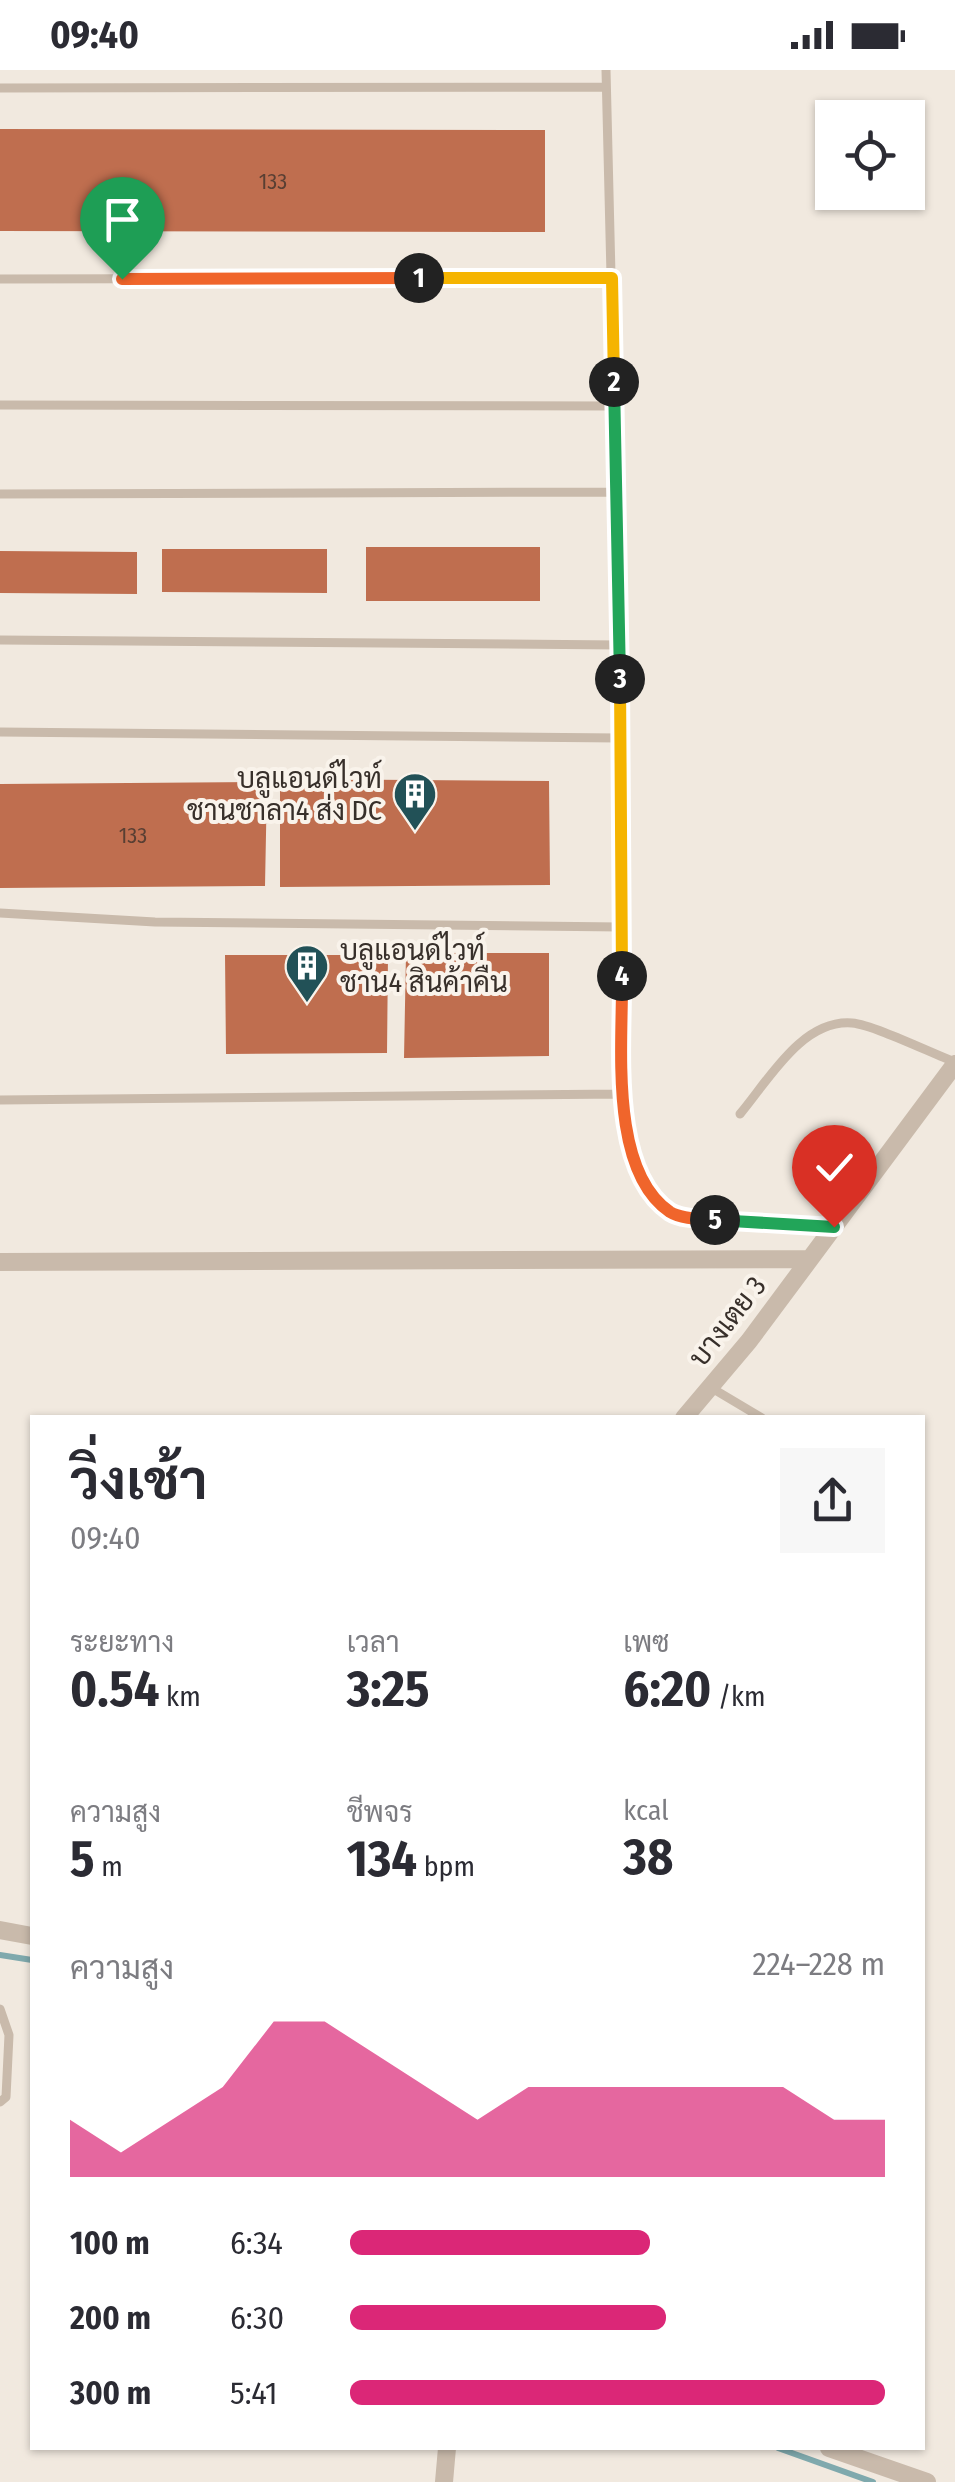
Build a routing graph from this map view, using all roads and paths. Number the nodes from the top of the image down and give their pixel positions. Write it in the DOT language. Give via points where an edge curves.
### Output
graph roads {
  1 [pos="606,70"];
  2 [pos="606,87"];
  3 [pos="0,88"];
  4 [pos="612,278"];
  5 [pos="0,279"];
  6 [pos="0,405"];
  7 [pos="614,406"];
  8 [pos="616,492"];
  9 [pos="0,494"];
  10 [pos="0,640"];
  11 [pos="620,646"];
  12 [pos="0,732"];
  13 [pos="619,738"];
  14 [pos="0,913"];
  15 [pos="621,928"];
  16 [pos="955,1063"];
  17 [pos="623,1094"];
  18 [pos="0,1100"];
  19 [pos="740,1114"];
  20 [pos="834,1227"];
  21 [pos="810,1258"];
  22 [pos="0,1262"];
  23 [pos="710,1387"];
  24 [pos="687,1415"];
  25 [pos="757,1415"];
  26 [pos="0,1930"];
  27 [pos="30,1936"];
  28 [pos="0,2009"];
  29 [pos="0,2102"];
  30 [pos="446,2450"];
  31 [pos="834,2450"];
  32 [pos="444,2482"];
  33 [pos="927,2482"];
  1 -- 2 [label="lane"];
  2 -- 3 [label="lane"];
  2 -- 4 [label="lane"];
  4 -- 5 [label="lane"];
  4 -- 7 [label="lane"];
  6 -- 7 [label="lane"];
  7 -- 8 [label="lane"];
  8 -- 9 [label="lane"];
  8 -- 11 [label="lane"];
  10 -- 11 [label="lane"];
  11 -- 13 [label="lane"];
  12 -- 13 [label="lane"];
  13 -- 15 [label="lane"];
  14 -- 15 [label="lane" via="155,922"];
  15 -- 17 [label="lane"];
  16 -- 19 [label="lane" via="854,1023 824,1025 800,1042"];
  16 -- 20 [label="street, บางเตย 3"];
  17 -- 18 [label="lane"];
  17 -- 20 [label="lane" via="638,1171 649,1194 673,1214"];
  20 -- 21 [label="street, บางเตย 3"];
  21 -- 22 [label="street"];
  21 -- 23 [label="street, บางเตย 3"];
  23 -- 24 [label="street, บางเตย 3"];
  23 -- 25 [label="lane"];
  26 -- 27 [label="street"];
  28 -- 29 [label="lane" via="10,2035 6,2097"];
  30 -- 32 [label="street"];
  31 -- 33 [label="street"];
}
